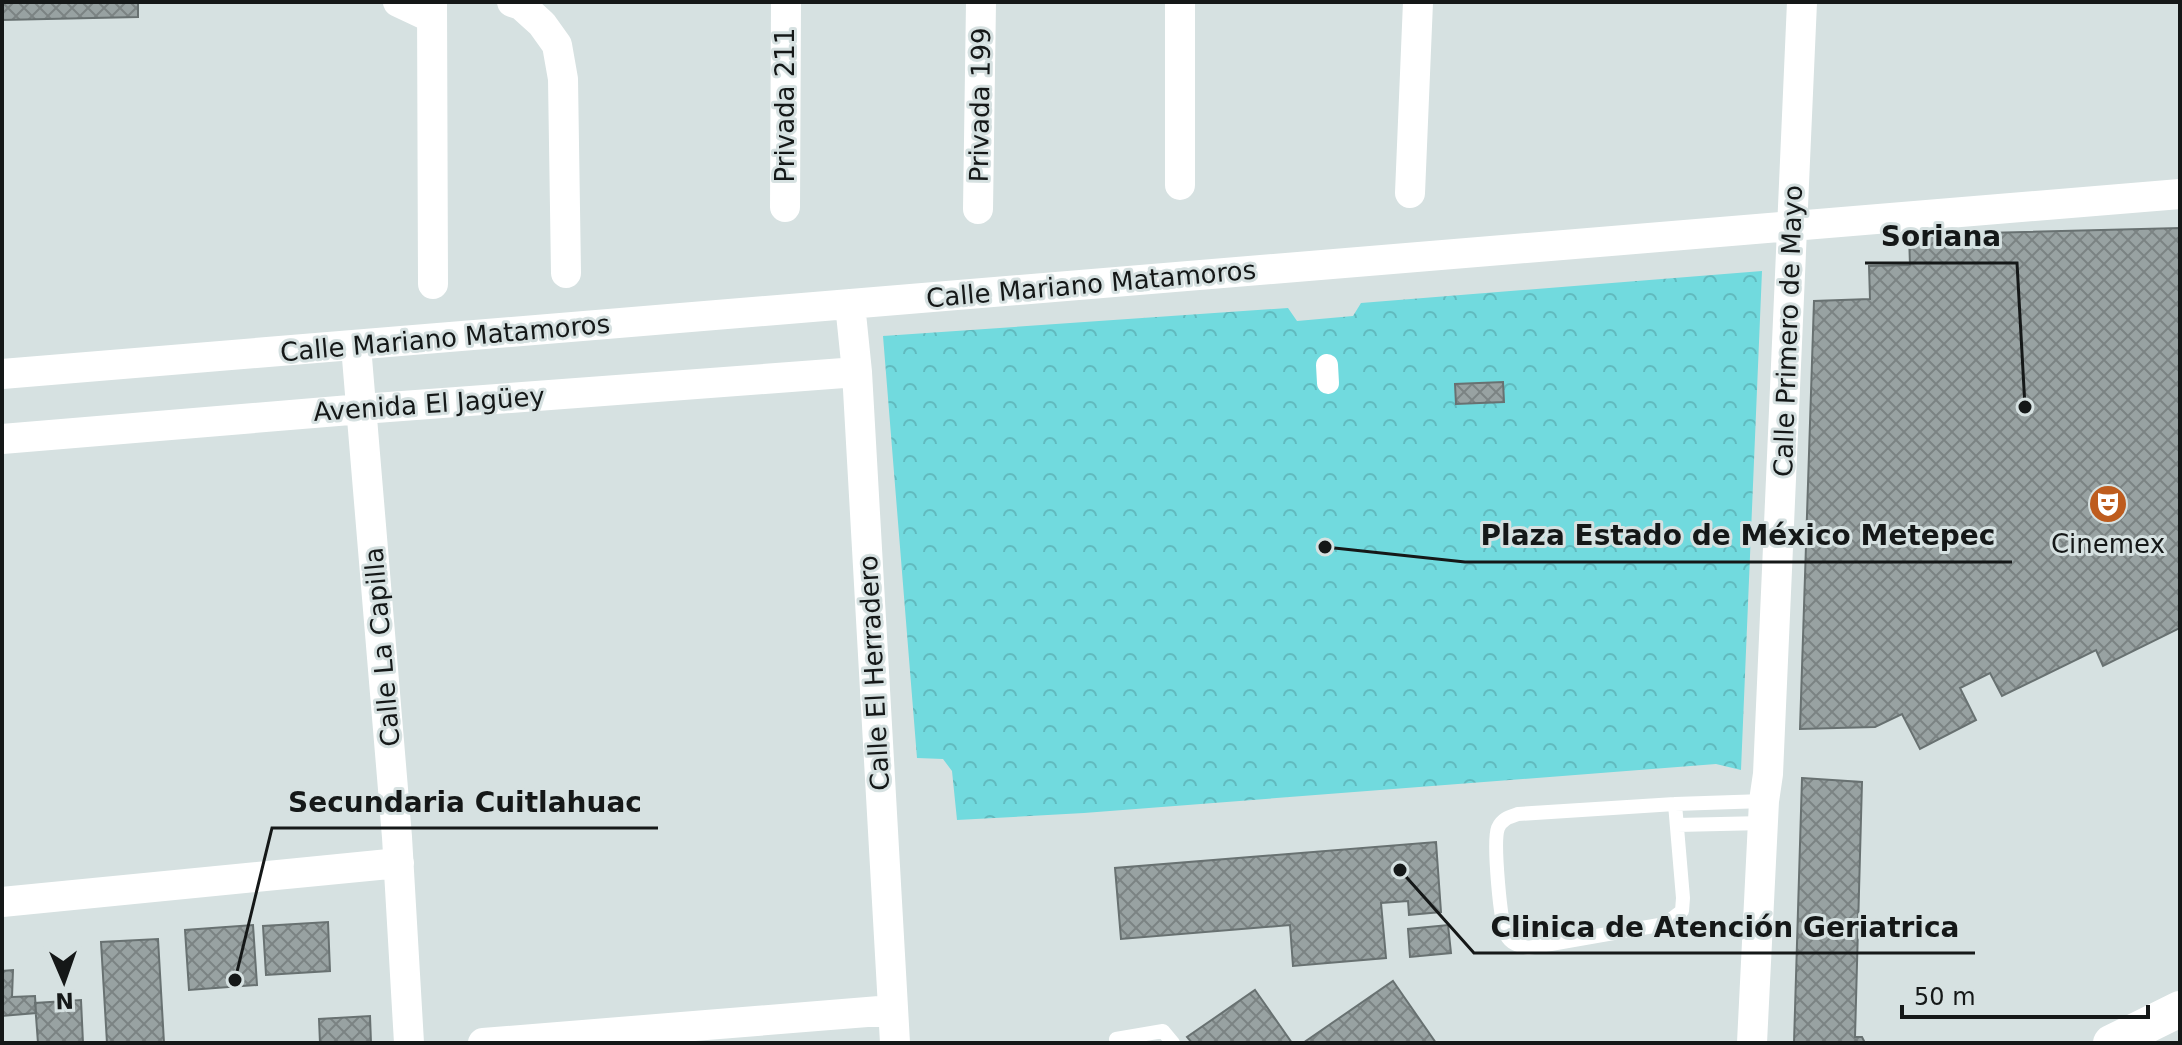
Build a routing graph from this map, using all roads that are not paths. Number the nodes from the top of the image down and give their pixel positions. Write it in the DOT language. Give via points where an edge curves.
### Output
graph roads {
  1 [pos="398,2"];
  2 [pos="512,2"];
  3 [pos="786,2"];
  4 [pos="981,2"];
  5 [pos="1180,2"];
  6 [pos="1418,2"];
  7 [pos="1802,2"];
  8 [pos="432,10"];
  9 [pos="1180,185"];
  10 [pos="1410,193"];
  11 [pos="2180,194"];
  12 [pos="785,207"];
  13 [pos="978,209"];
  14 [pos="1792,227"];
  15 [pos="566,273"];
  16 [pos="433,284"];
  17 [pos="850,304"];
  18 [pos="356,346"];
  19 [pos="857,372"];
  20 [pos="2,374"];
  21 [pos="362,409"];
  22 [pos="2,439"];
  23 [pos="1675,804"];
  24 [pos="1764,812"];
  25 [pos="1677,825"];
  26 [pos="399,863"];
  27 [pos="2,902"];
  28 [pos="2180,1009"];
  29 [pos="892,1010"];
  30 [pos="1116,1039"];
  31 [pos="409,1043"];
  32 [pos="483,1043"];
  33 [pos="895,1043"];
  34 [pos="1173,1043"];
  35 [pos="1752,1043"];
  36 [pos="2111,1043"];
  1 -- 8 [label="street"];
  2 -- 15 [label="street" via="542,24 557,45 563,79"];
  3 -- 12 [label="street, Privada 211"];
  4 -- 13 [label="street, Privada 199"];
  5 -- 9 [label="street"];
  6 -- 10 [label="street"];
  7 -- 14 [label="street, Calle Primero de Mayo"];
  8 -- 16 [label="street"];
  11 -- 14 [label="street, Calle Mariano Matamoros"];
  14 -- 17 [label="street, Calle Mariano Matamoros"];
  14 -- 24 [label="street, Calle Primero de Mayo"];
  17 -- 18 [label="street, Calle Mariano Matamoros"];
  17 -- 19 [label="street, Calle El Herradero"];
  18 -- 20 [label="street, Calle Mariano Matamoros"];
  18 -- 21 [label="street, Calle La Capilla"];
  19 -- 21 [label="street, Avenida El Jagüey"];
  19 -- 29 [label="street, Calle El Herradero"];
  21 -- 22 [label="street, Avenida El Jagüey"];
  21 -- 26 [label="street, Calle La Capilla"];
  23 -- 24 [label="lane"];
  23 -- 25 [label="lane"];
  23 -- 25 [label="lane" via="1506,818 1495,844 1507,936 1528,948 1675,918 1683,898"];
  24 -- 25 [label="lane"];
  24 -- 35 [label="street, Calle Primero de Mayo"];
  26 -- 27 [label="street"];
  26 -- 31 [label="street, Calle La Capilla"];
  28 -- 36 [label="street"];
  29 -- 32 [label="street"];
  29 -- 33 [label="street, Calle El Herradero"];
  30 -- 34 [label="lane" via="1163,1031"];
}
